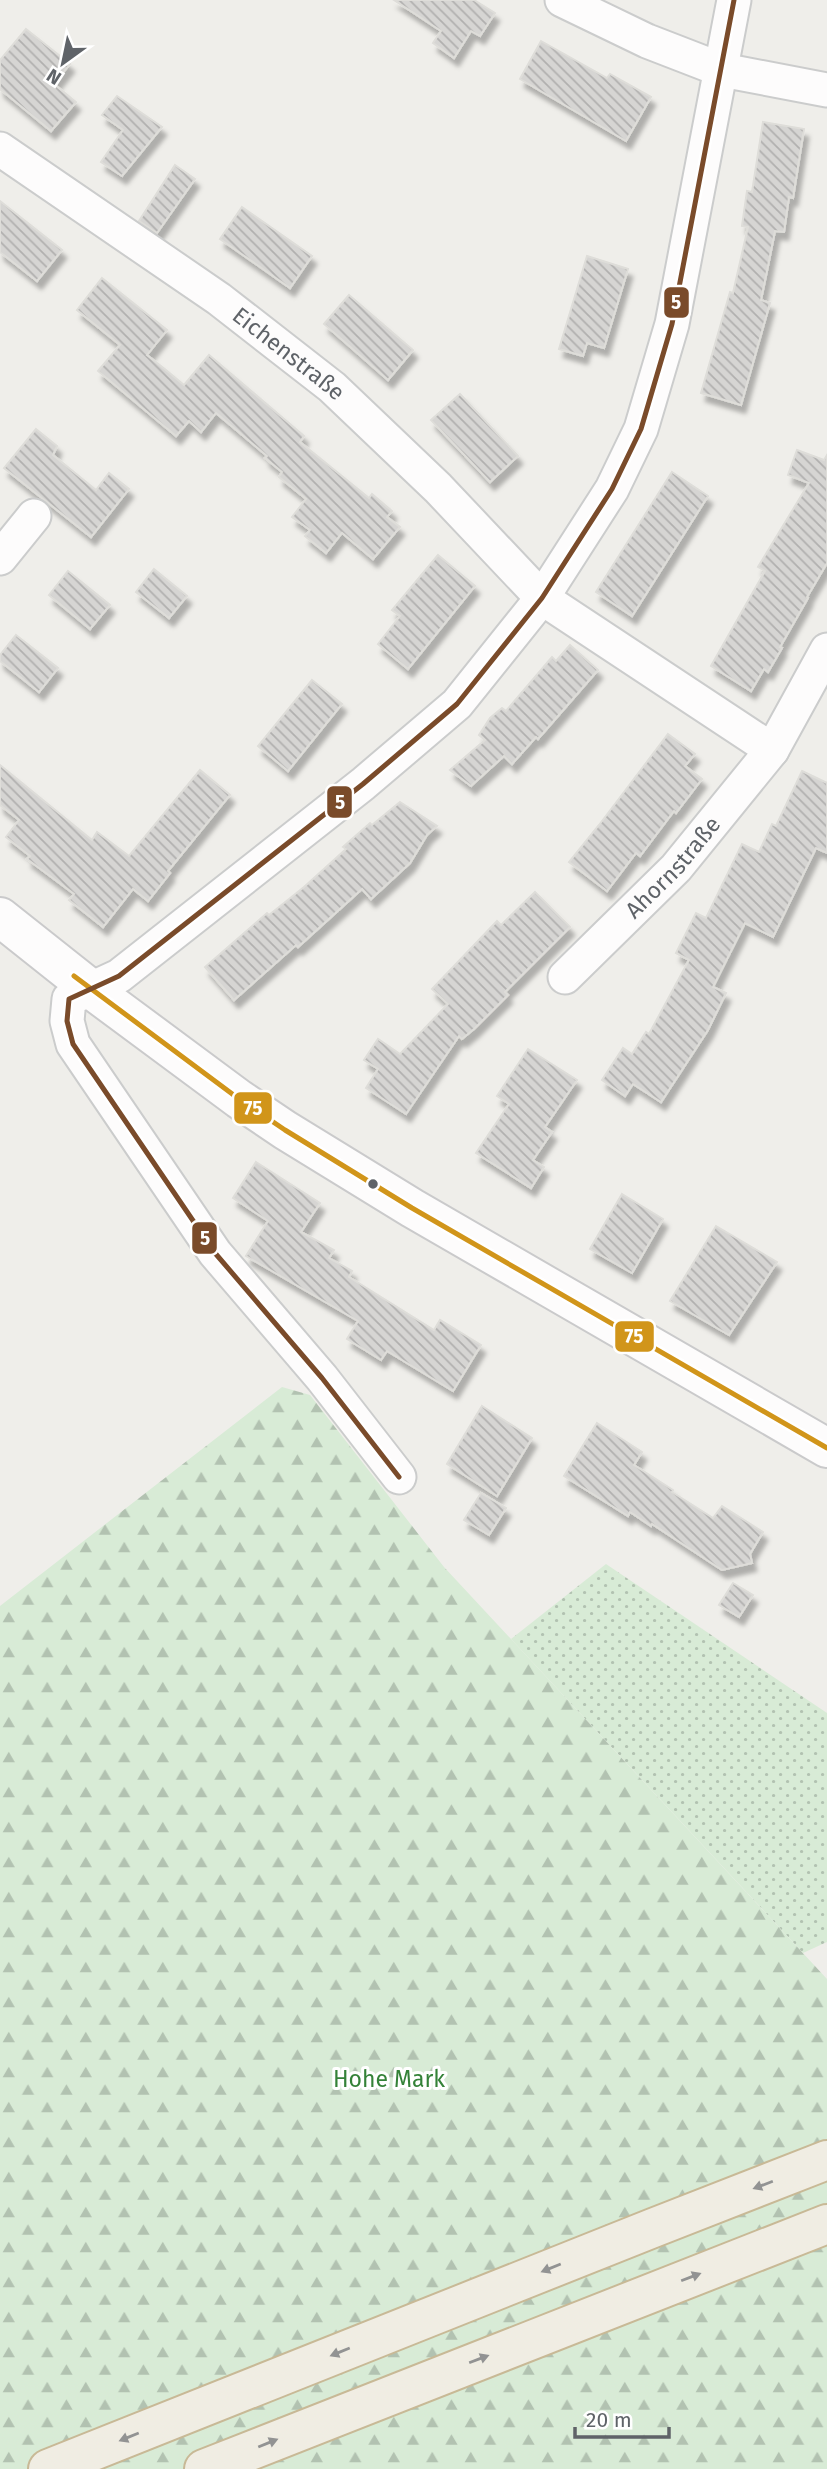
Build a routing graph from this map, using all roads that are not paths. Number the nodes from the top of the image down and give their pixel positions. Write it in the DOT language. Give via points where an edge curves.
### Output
graph roads {
  1 [pos="562,0"];
  2 [pos="734,0"];
  3 [pos="722,70"];
  4 [pos="827,90"];
  5 [pos="0,149"];
  6 [pos="34,516"];
  7 [pos="0,558"];
  8 [pos="542,598"];
  9 [pos="827,650"];
  10 [pos="772,750"];
  11 [pos="0,916"];
  12 [pos="565,976"];
  13 [pos="92,990"];
  14 [pos="827,1448"];
  15 [pos="400,1477"];
  16 [pos="827,2161"];
  17 [pos="827,2224"];
  18 [pos="48,2469"];
  19 [pos="204,2469"];
  1 -- 3 [label="street" via="646,41"];
  2 -- 3 [label="street"];
  3 -- 4 [label="street"];
  3 -- 8 [label="street" via="673,324 641,429 612,489"];
  5 -- 8 [label="street, Eichenstraße" via="219,299 332,387 438,488"];
  6 -- 7 [label="street"];
  8 -- 10 [label="street"];
  8 -- 13 [label="street" via="457,704 119,976"];
  9 -- 10 [label="street, Ahornstraße"];
  10 -- 12 [label="street, Ahornstraße" via="676,868"];
  11 -- 13 [label="street"];
  13 -- 14 [label="street" via="285,1130"];
  13 -- 15 [label="street" via="69,999 67,1021 73,1044 215,1253"];
  16 -- 18 [label="highway, one-way"];
  19 -- 17 [label="highway, one-way"];
}
